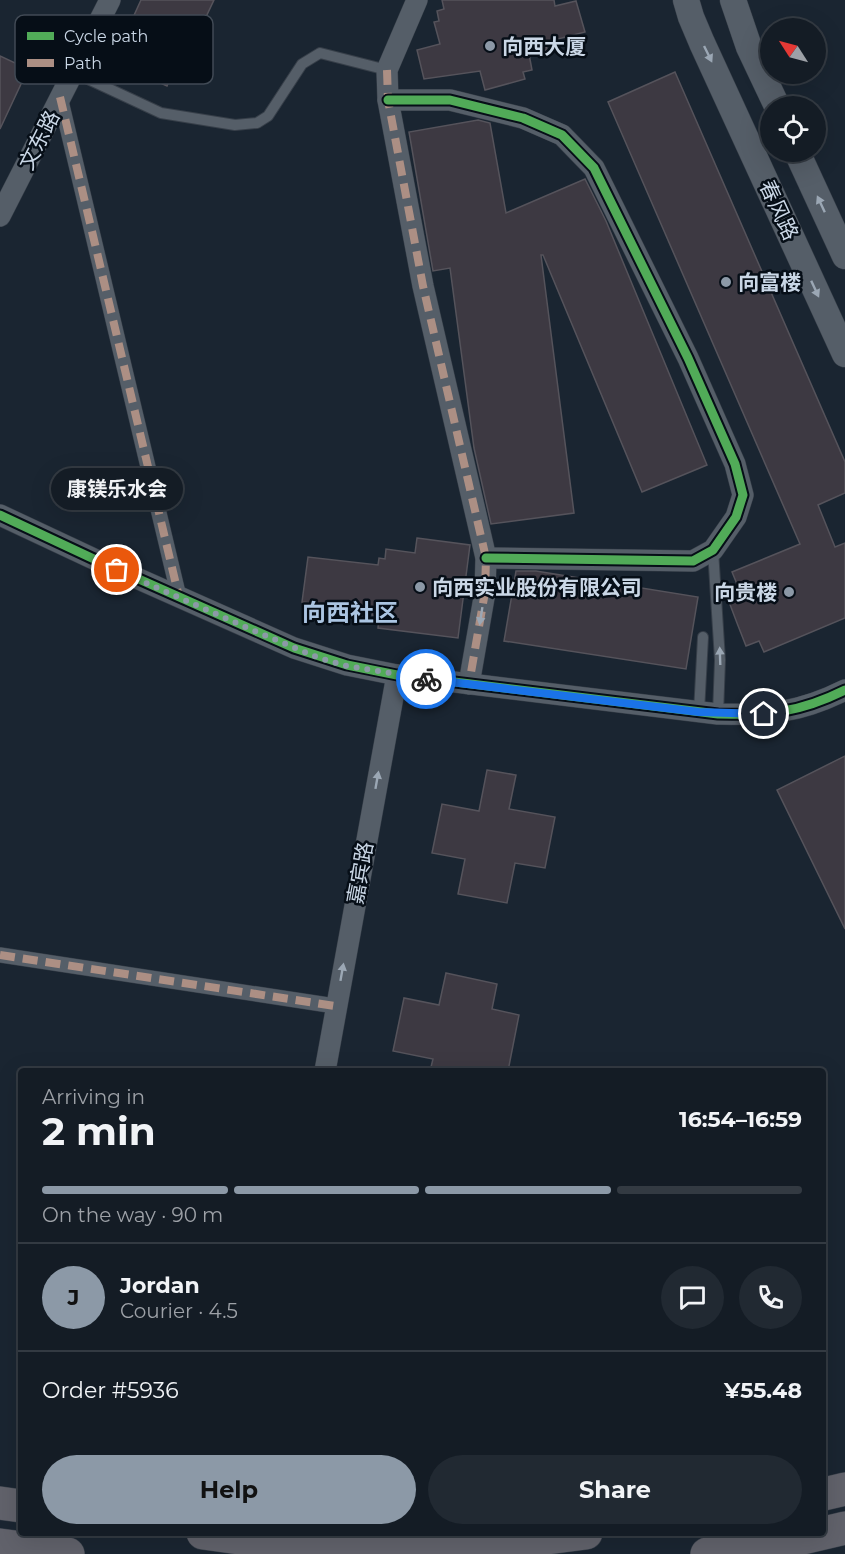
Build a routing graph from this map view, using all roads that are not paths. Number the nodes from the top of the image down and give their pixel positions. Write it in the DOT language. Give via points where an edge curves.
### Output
graph roads {
  1 [pos="110,0"];
  2 [pos="417,0"];
  3 [pos="686,0"];
  4 [pos="734,0"];
  5 [pos="102,15"];
  6 [pos="387,70"];
  7 [pos="67,84"];
  8 [pos="99,84"];
  9 [pos="772,96"];
  10 [pos="60,97"];
  11 [pos="388,100"];
  12 [pos="802,162"];
  13 [pos="0,216"];
  14 [pos="845,256"];
  15 [pos="845,354"];
  16 [pos="0,515"];
  17 [pos="713,550"];
  18 [pos="486,558"];
  19 [pos="179,597"];
  20 [pos="703,637"];
  21 [pos="397,675"];
  22 [pos="470,684"];
  23 [pos="845,690"];
  24 [pos="709,713"];
  25 [pos="0,955"];
  26 [pos="335,1006"];
  27 [pos="325,1068"];
  28 [pos="845,1489"];
  29 [pos="826,1494"];
  30 [pos="0,1503"];
  31 [pos="18,1506"];
  32 [pos="845,1528"];
  33 [pos="826,1535"];
  34 [pos="247,1536"];
  35 [pos="562,1536"];
  36 [pos="822,1536"];
  37 [pos="0,1545"];
  38 [pos="791,1547"];
  39 [pos="68,1554"];
  40 [pos="707,1554"];
  1 -- 5 [label="street, 文东路"];
  2 -- 6 [label="street"];
  3 -- 15 [label="street, 春风路, one-way" via="702,43"];
  4 -- 9 [label="street" via="746,39"];
  6 -- 8 [label="lane" via="320,53 302,64 268,116 257,123 235,125 161,113"];
  6 -- 11 [label="street"];
  7 -- 10 [label="street, 文东路"];
  10 -- 13 [label="street, 文东路"];
  10 -- 19 [label="street"];
  11 -- 17 [label="street" via="450,100 523,118 562,135 594,168 688,358 735,464 743,495 736,517"];
  11 -- 18 [label="street" via="423,286"];
  14 -- 12 [label="street, 春风路, one-way"];
  16 -- 19 [label="street"];
  17 -- 18 [label="street" via="693,561"];
  24 -- 17 [label="lane, one-way" via="720,660"];
  18 -- 22 [label="street, one-way" via="485,592"];
  19 -- 21 [label="street" via="319,658"];
  20 -- 24 [label="lane"];
  21 -- 22 [label="street"];
  26 -- 21 [label="street, 嘉宾路, one-way"];
  22 -- 24 [label="street"];
  23 -- 24 [label="street" via="821,702 778,713"];
  25 -- 26 [label="street"];
  26 -- 27 [label="street, 嘉宾路"];
  28 -- 29 [label="main road"];
  30 -- 31 [label="main road"];
  32 -- 33 [label="main road"];
  34 -- 35 [label="main road" via="385,1552"];
  36 -- 38 [label="main road"];
  37 -- 39 [label="main road"];
  38 -- 40 [label="main road"];
}
